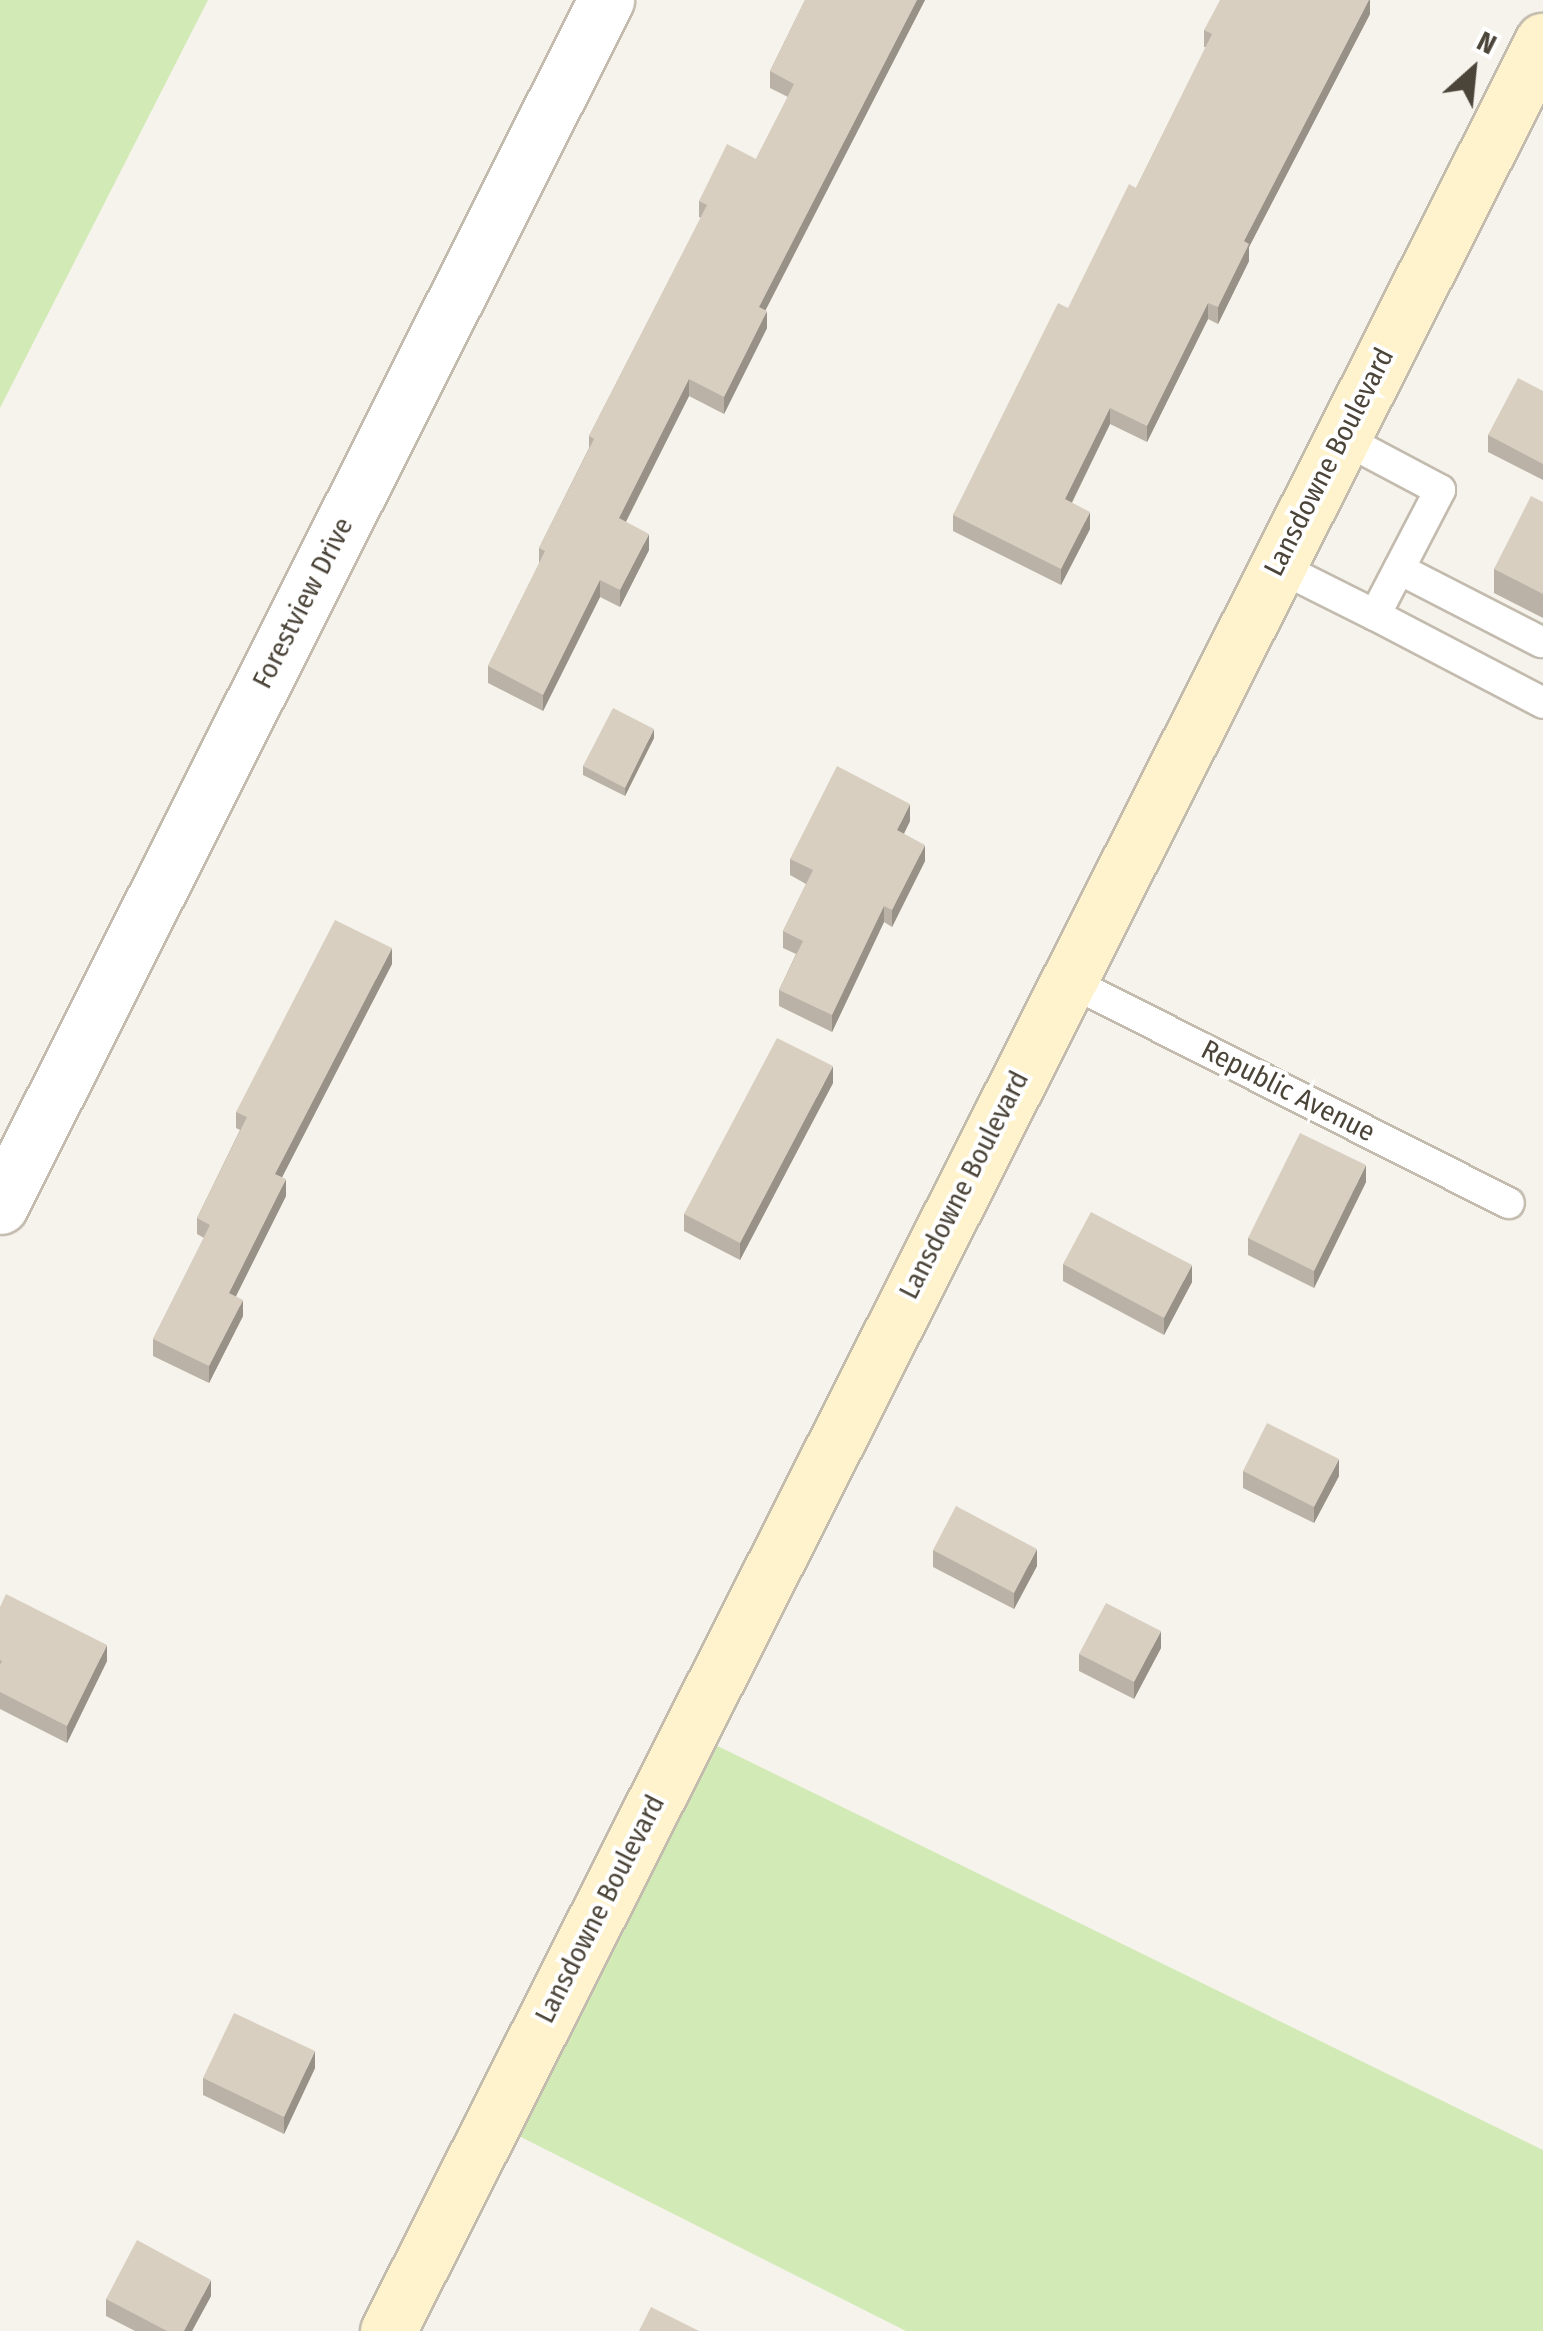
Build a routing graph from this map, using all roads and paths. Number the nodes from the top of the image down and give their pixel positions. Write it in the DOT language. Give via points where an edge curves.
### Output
graph roads {
  1 [pos="606,0"];
  2 [pos="1543,41"];
  3 [pos="1342,438"];
  4 [pos="1277,566"];
  5 [pos="1399,569"];
  6 [pos="1375,615"];
  7 [pos="1540,642"];
  8 [pos="1543,703"];
  9 [pos="1067,980"];
  10 [pos="1509,1202"];
  11 [pos="0,1206"];
  12 [pos="388,2331"];
  1 -- 11 [label="street, Forestview Drive"];
  2 -- 3 [label="street, Lansdowne Boulevard"];
  3 -- 4 [label="street, Lansdowne Boulevard"];
  3 -- 5 [label="lane" via="1440,490"];
  4 -- 6 [label="lane"];
  4 -- 9 [label="street, Lansdowne Boulevard"];
  5 -- 6 [label="lane"];
  5 -- 7 [label="lane"];
  6 -- 8 [label="lane"];
  9 -- 10 [label="lane, Republic Avenue"];
  9 -- 12 [label="street, Lansdowne Boulevard"];
}
